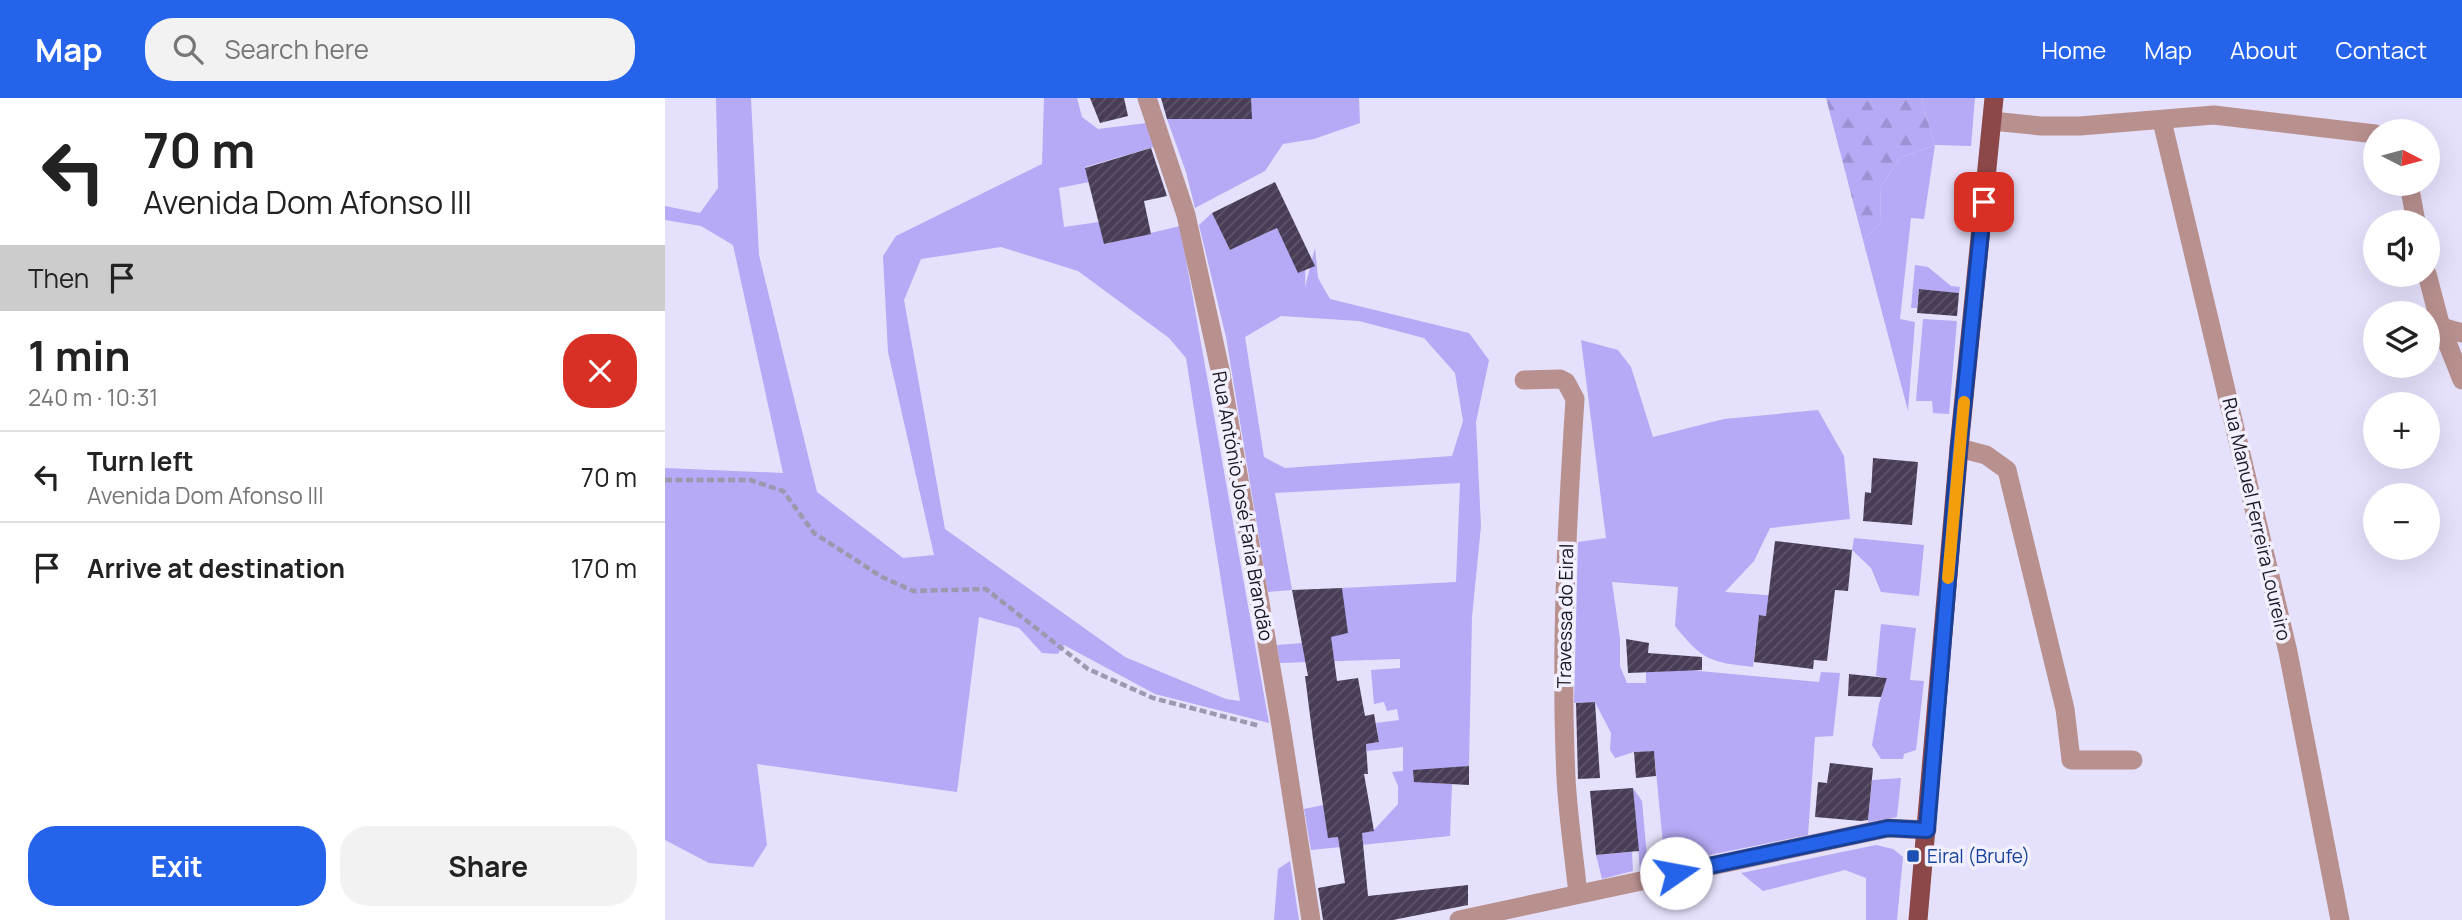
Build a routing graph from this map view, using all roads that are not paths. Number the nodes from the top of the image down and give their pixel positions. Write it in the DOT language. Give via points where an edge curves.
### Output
graph roads {
  1 [pos="1147,98"];
  2 [pos="1994,98"];
  3 [pos="1992,121"];
  4 [pos="2162,121"];
  5 [pos="2363,133"];
  6 [pos="2430,287"];
  7 [pos="2441,327"];
  8 [pos="2462,333"];
  9 [pos="1524,380"];
  10 [pos="2462,380"];
  11 [pos="1959,448"];
  12 [pos="2133,760"];
  13 [pos="1927,830"];
  14 [pos="1578,894"];
  15 [pos="1311,920"];
  16 [pos="1459,920"];
  17 [pos="1918,920"];
  18 [pos="2340,920"];
  1 -- 15 [label="street, Rua António José Faria Brandão" via="1175,177 1221,374"];
  2 -- 3 [label="main road"];
  3 -- 4 [label="street" via="2041,126"];
  3 -- 11 [label="main road"];
  4 -- 5 [label="street" via="2214,116"];
  4 -- 18 [label="street, Rua Manuel Ferreira Loureiro" via="2288,652"];
  6 -- 7 [label="street"];
  7 -- 8 [label="street"];
  7 -- 10 [label="street"];
  9 -- 14 [label="street, Travessa do Eiral" via="1560,379 1574,399 1564,704 1566,779"];
  11 -- 12 [label="street" via="1986,455 2007,470 2065,709 2071,760"];
  11 -- 13 [label="main road"];
  13 -- 14 [label="street" via="1888,828"];
  13 -- 17 [label="main road"];
  14 -- 16 [label="street"];
}
